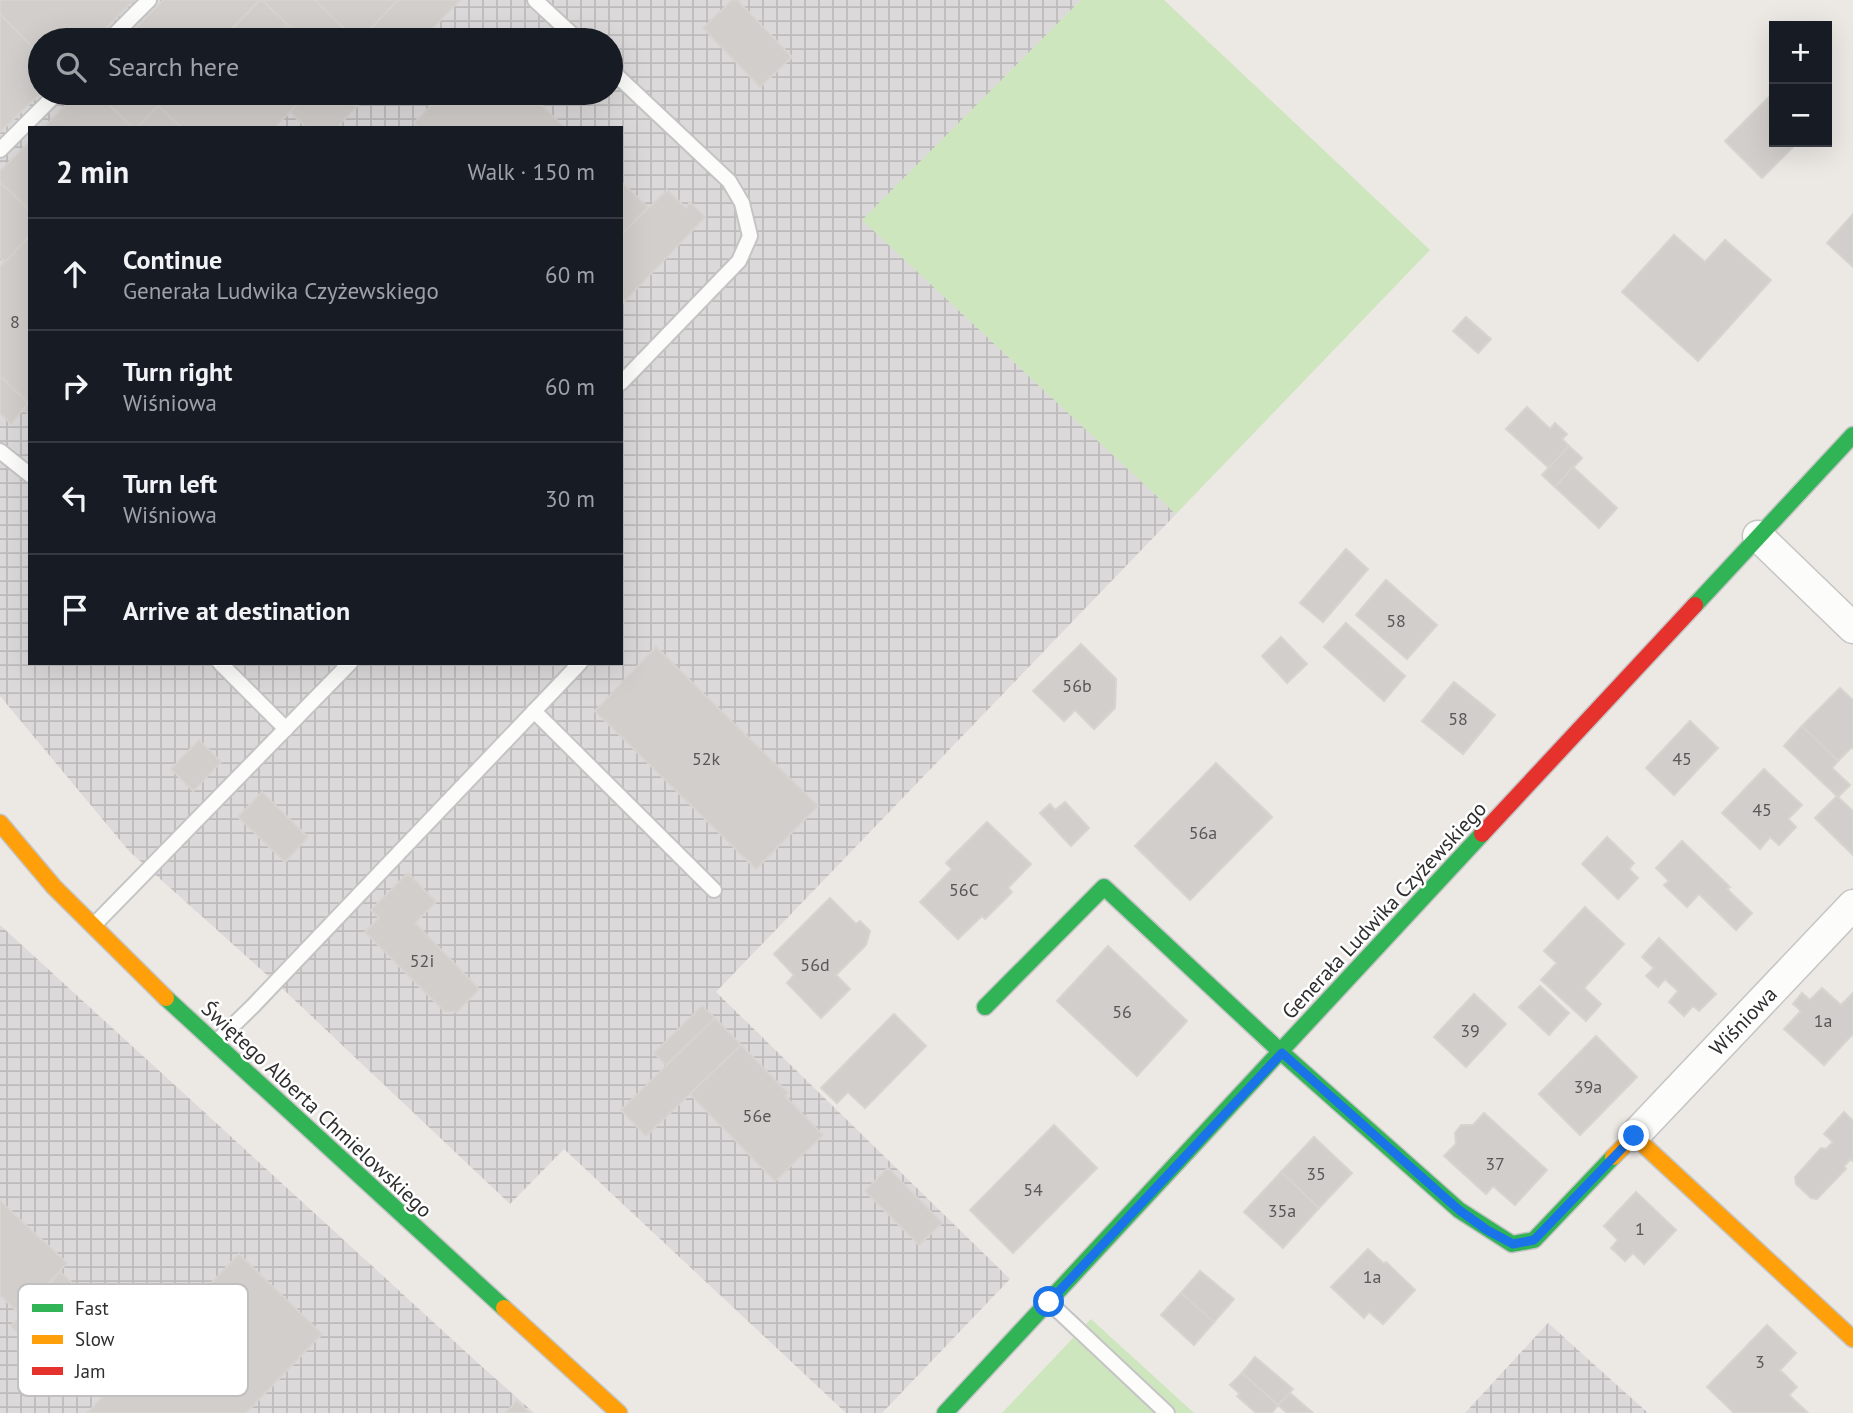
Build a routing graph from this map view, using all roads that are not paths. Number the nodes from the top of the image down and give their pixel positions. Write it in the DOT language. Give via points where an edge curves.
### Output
graph roads {
  1 [pos="149,0"];
  2 [pos="535,0"];
  3 [pos="121,28"];
  4 [pos="566,28"];
  5 [pos="623,81"];
  6 [pos="45,105"];
  7 [pos="0,149"];
  8 [pos="623,381"];
  9 [pos="1853,435"];
  10 [pos="0,451"];
  11 [pos="28,473"];
  12 [pos="1758,536"];
  13 [pos="1853,628"];
  14 [pos="222,665"];
  15 [pos="348,665"];
  16 [pos="578,665"];
  17 [pos="534,711"];
  18 [pos="286,729"];
  19 [pos="0,822"];
  20 [pos="714,890"];
  21 [pos="1853,905"];
  22 [pos="92,927"];
  23 [pos="985,1007"];
  24 [pos="214,1044"];
  25 [pos="1282,1053"];
  26 [pos="1634,1136"];
  27 [pos="1049,1302"];
  28 [pos="1853,1339"];
  29 [pos="619,1413"];
  30 [pos="945,1413"];
  31 [pos="1167,1413"];
  1 -- 3 [label="lane"];
  2 -- 4 [label="lane"];
  5 -- 8 [label="lane" via="729,181 742,203 750,236 740,261"];
  6 -- 7 [label="lane"];
  9 -- 12 [label="street, Generała Ludwika Czyżewskiego"];
  10 -- 11 [label="lane"];
  12 -- 13 [label="street"];
  12 -- 25 [label="street, Generała Ludwika Czyżewskiego"];
  14 -- 18 [label="lane"];
  15 -- 18 [label="lane"];
  16 -- 17 [label="lane"];
  17 -- 20 [label="lane"];
  17 -- 24 [label="lane"];
  18 -- 22 [label="lane"];
  19 -- 22 [label="street, Świętego Alberta Chmielowskiego"];
  21 -- 26 [label="street, Wiśniowa"];
  22 -- 24 [label="street, Świętego Alberta Chmielowskiego"];
  23 -- 25 [label="street, Wiśniowa" via="1104,887"];
  24 -- 29 [label="street, Świętego Alberta Chmielowskiego"];
  25 -- 26 [label="street, Wiśniowa" via="1459,1210 1513,1244 1534,1240"];
  25 -- 27 [label="street, Generała Ludwika Czyżewskiego"];
  26 -- 28 [label="street"];
  27 -- 30 [label="street, Generała Ludwika Czyżewskiego"];
  27 -- 31 [label="lane"];
}
